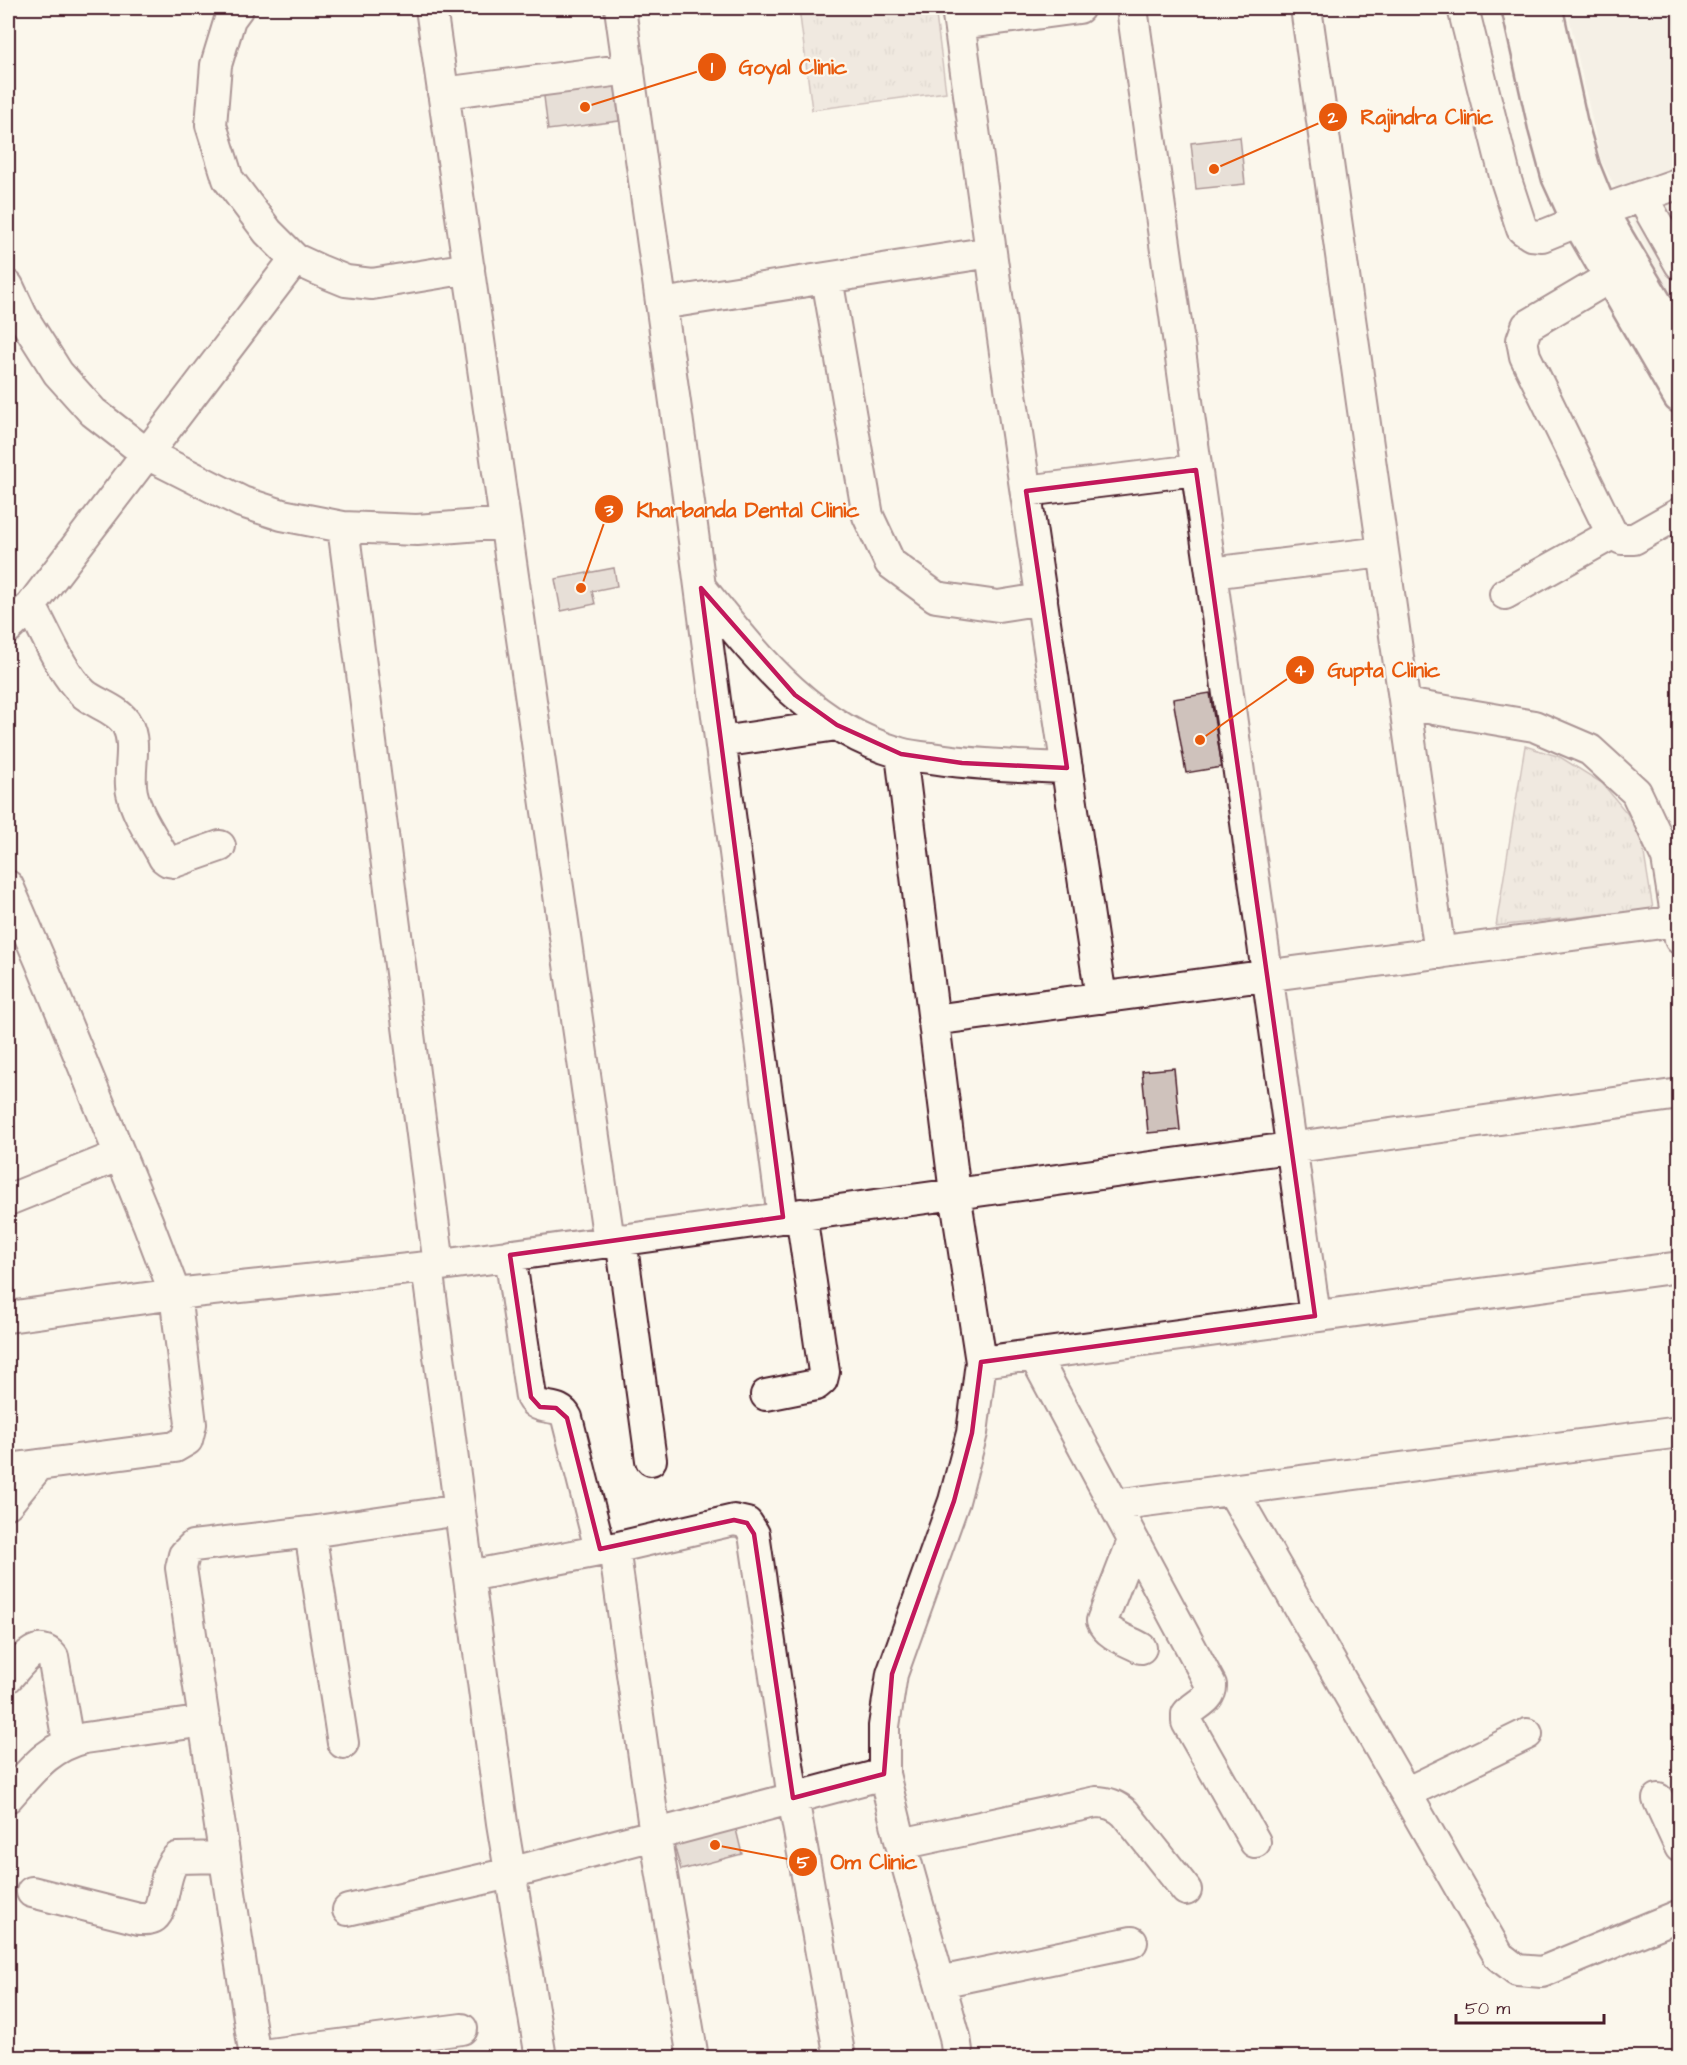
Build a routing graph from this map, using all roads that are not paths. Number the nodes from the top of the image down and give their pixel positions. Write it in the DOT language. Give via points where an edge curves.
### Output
graph roads {
  1 [pos="238,8"];
  2 [pos="431,8"];
  3 [pos="620,8"];
  4 [pos="1079,8"];
  5 [pos="1132,8"];
  6 [pos="1306,8"];
  7 [pos="1463,8"];
  8 [pos="1519,8"];
  9 [pos="1545,8"];
  10 [pos="959,16"];
  11 [pos="629,69"];
  12 [pos="443,93"];
  13 [pos="1680,183"];
  14 [pos="1642,197"];
  15 [pos="1589,216"];
  16 [pos="991,252"];
  17 [pos="295,259"];
  18 [pos="1680,264"];
  19 [pos="469,268"];
  20 [pos="1610,277"];
  21 [pos="827,278"];
  22 [pos="8,286"];
  23 [pos="662,304"];
  24 [pos="1680,346"];
  25 [pos="1680,396"];
  26 [pos="147,454"];
  27 [pos="1197,470"];
  28 [pos="1026,491"];
  29 [pos="1680,513"];
  30 [pos="505,523"];
  31 [pos="343,527"];
  32 [pos="1612,534"];
  33 [pos="1383,552"];
  34 [pos="1211,573"];
  35 [pos="701,588"];
  36 [pos="1505,594"];
  37 [pos="1042,599"];
  38 [pos="14,619"];
  39 [pos="1405,704"];
  40 [pos="837,724"];
  41 [pos="721,742"];
  42 [pos="901,754"];
  43 [pos="1067,768"];
  44 [pos="220,846"];
  45 [pos="8,886"];
  46 [pos="1678,930"];
  47 [pos="1440,953"];
  48 [pos="1267,976"];
  49 [pos="1101,998"];
  50 [pos="933,1020"];
  51 [pos="1680,1094"];
  52 [pos="1291,1146"];
  53 [pos="120,1155"];
  54 [pos="954,1193"];
  55 [pos="8,1200"];
  56 [pos="792,1215"];
  57 [pos="615,1240"];
  58 [pos="510,1255"];
  59 [pos="433,1266"];
  60 [pos="1680,1267"];
  61 [pos="174,1294"];
  62 [pos="1315,1316"];
  63 [pos="8,1317"];
  64 [pos="1034,1355"];
  65 [pos="981,1362"];
  66 [pos="766,1395"];
  67 [pos="1680,1432"];
  68 [pos="651,1460"];
  69 [pos="39,1465"];
  70 [pos="8,1469"];
  71 [pos="1232,1490"];
  72 [pos="8,1503"];
  73 [pos="1114,1505"];
  74 [pos="460,1510"];
  75 [pos="310,1532"];
  76 [pos="1133,1541"];
  77 [pos="607,1548"];
  78 [pos="469,1576"];
  79 [pos="1141,1648"];
  80 [pos="8,1677"];
  81 [pos="205,1721"];
  82 [pos="1527,1734"];
  83 [pos="68,1742"];
  84 [pos="343,1743"];
  85 [pos="884,1774"];
  86 [pos="1406,1793"];
  87 [pos="8,1797"];
  88 [pos="793,1798"];
  89 [pos="1658,1799"];
  90 [pos="656,1834"];
  91 [pos="1255,1842"];
  92 [pos="901,1844"];
  93 [pos="1680,1847"];
  94 [pos="225,1857"];
  95 [pos="510,1873"];
  96 [pos="1186,1890"];
  97 [pos="32,1892"];
  98 [pos="348,1910"];
  99 [pos="1680,1915"];
  100 [pos="1132,1942"];
  101 [pos="940,1982"];
  102 [pos="462,2029"];
  103 [pos="254,2057"];
  104 [pos="541,2058"];
  105 [pos="693,2058"];
  106 [pos="840,2058"];
  107 [pos="958,2058"];
  1 -- 17 [label="street" via="230,19 216,65 211,125 228,180 268,232"];
  2 -- 12 [label="street"];
  3 -- 11 [label="street"];
  4 -- 10 [label="street"];
  5 -- 27 [label="street"];
  6 -- 33 [label="street"];
  7 -- 15 [label="street" via="1522,229 1542,236"];
  8 -- 15 [label="main road" via="1557,168"];
  9 -- 15 [label="main road" via="1583,169"];
  10 -- 16 [label="street"];
  11 -- 12 [label="street"];
  11 -- 23 [label="street"];
  12 -- 19 [label="street"];
  13 -- 14 [label="street"];
  14 -- 15 [label="street"];
  14 -- 18 [label="street"];
  15 -- 20 [label="main road"];
  15 -- 24 [label="main road"];
  16 -- 21 [label="street"];
  16 -- 28 [label="street"];
  17 -- 19 [label="street" via="346,280 372,284"];
  17 -- 26 [label="street"];
  19 -- 30 [label="street"];
  20 -- 25 [label="main road"];
  20 -- 32 [label="street" via="1527,326 1522,340 1525,356"];
  21 -- 23 [label="street"];
  21 -- 37 [label="street" via="868,516 890,563 936,597 998,606"];
  22 -- 26 [label="street" via="21,316 58,374 93,412"];
  23 -- 35 [label="street"];
  26 -- 31 [label="street" via="242,502 282,515"];
  26 -- 38 [label="street"];
  27 -- 28 [label="street"];
  27 -- 34 [label="street"];
  28 -- 37 [label="street"];
  29 -- 32 [label="street" via="1634,539"];
  30 -- 31 [label="street" via="417,530"];
  30 -- 57 [label="street"];
  31 -- 59 [label="street"];
  32 -- 36 [label="street"];
  33 -- 34 [label="street"];
  33 -- 39 [label="street"];
  34 -- 48 [label="street"];
  35 -- 40 [label="street" via="753,653 795,695"];
  35 -- 41 [label="street"];
  37 -- 43 [label="street"];
  38 -- 44 [label="street" via="83,693 127,724 131,740 131,791 138,813 165,858 174,862"];
  39 -- 46 [label="street" via="1534,726 1590,750 1636,792 1667,858"];
  39 -- 47 [label="street"];
  40 -- 41 [label="street"];
  40 -- 42 [label="street" via="858,738"];
  41 -- 56 [label="street"];
  42 -- 43 [label="street" via="962,763"];
  42 -- 50 [label="street"];
  43 -- 49 [label="street"];
  45 -- 53 [label="street"];
  46 -- 47 [label="street"];
  47 -- 48 [label="street"];
  48 -- 49 [label="street"];
  48 -- 52 [label="street"];
  49 -- 50 [label="street"];
  50 -- 54 [label="street"];
  51 -- 52 [label="street"];
  52 -- 54 [label="street"];
  52 -- 62 [label="street"];
  53 -- 55 [label="street"];
  53 -- 61 [label="street"];
  54 -- 56 [label="street"];
  54 -- 65 [label="street"];
  56 -- 57 [label="street"];
  56 -- 66 [label="street" via="824,1372 816,1385"];
  57 -- 58 [label="street"];
  57 -- 68 [label="street"];
  58 -- 59 [label="street"];
  58 -- 77 [label="street" via="531,1396 540,1407 564,1411"];
  59 -- 61 [label="street"];
  59 -- 74 [label="street"];
  60 -- 62 [label="street"];
  61 -- 63 [label="street"];
  61 -- 69 [label="street" via="191,1424 187,1440 175,1447"];
  62 -- 64 [label="street"];
  64 -- 65 [label="street"];
  64 -- 73 [label="street"];
  65 -- 85 [label="street" via="972,1433 954,1501 892,1674 884,1726"];
  67 -- 71 [label="street"];
  69 -- 70 [label="street"];
  69 -- 72 [label="street"];
  71 -- 73 [label="street"];
  71 -- 86 [label="street"];
  73 -- 76 [label="street"];
  74 -- 75 [label="street"];
  74 -- 78 [label="street"];
  75 -- 81 [label="street" via="194,1546 184,1555 182,1568"];
  75 -- 84 [label="street"];
  76 -- 79 [label="street" via="1102,1621 1109,1631"];
  76 -- 91 [label="street" via="1211,1685 1208,1696 1189,1710 1187,1722"];
  77 -- 78 [label="street"];
  77 -- 88 [label="street" via="734,1520 747,1523 754,1534"];
  77 -- 90 [label="street"];
  78 -- 95 [label="street"];
  80 -- 83 [label="street" via="32,1652 48,1650 53,1657"];
  81 -- 83 [label="street"];
  81 -- 94 [label="street"];
  82 -- 86 [label="street"];
  83 -- 87 [label="street" via="37,1764"];
  85 -- 88 [label="street"];
  85 -- 92 [label="street"];
  86 -- 99 [label="street" via="1499,1956 1517,1970 1542,1972"];
  88 -- 90 [label="street"];
  88 -- 106 [label="street"];
  89 -- 93 [label="street"];
  90 -- 95 [label="street"];
  90 -- 105 [label="street"];
  92 -- 96 [label="street" via="1107,1802 1125,1813"];
  92 -- 101 [label="street"];
  94 -- 97 [label="street" via="177,1858 172,1862 159,1910 148,1919"];
  94 -- 103 [label="street"];
  95 -- 98 [label="street"];
  95 -- 104 [label="street"];
  100 -- 101 [label="street"];
  101 -- 107 [label="street"];
  102 -- 103 [label="street"];
}
